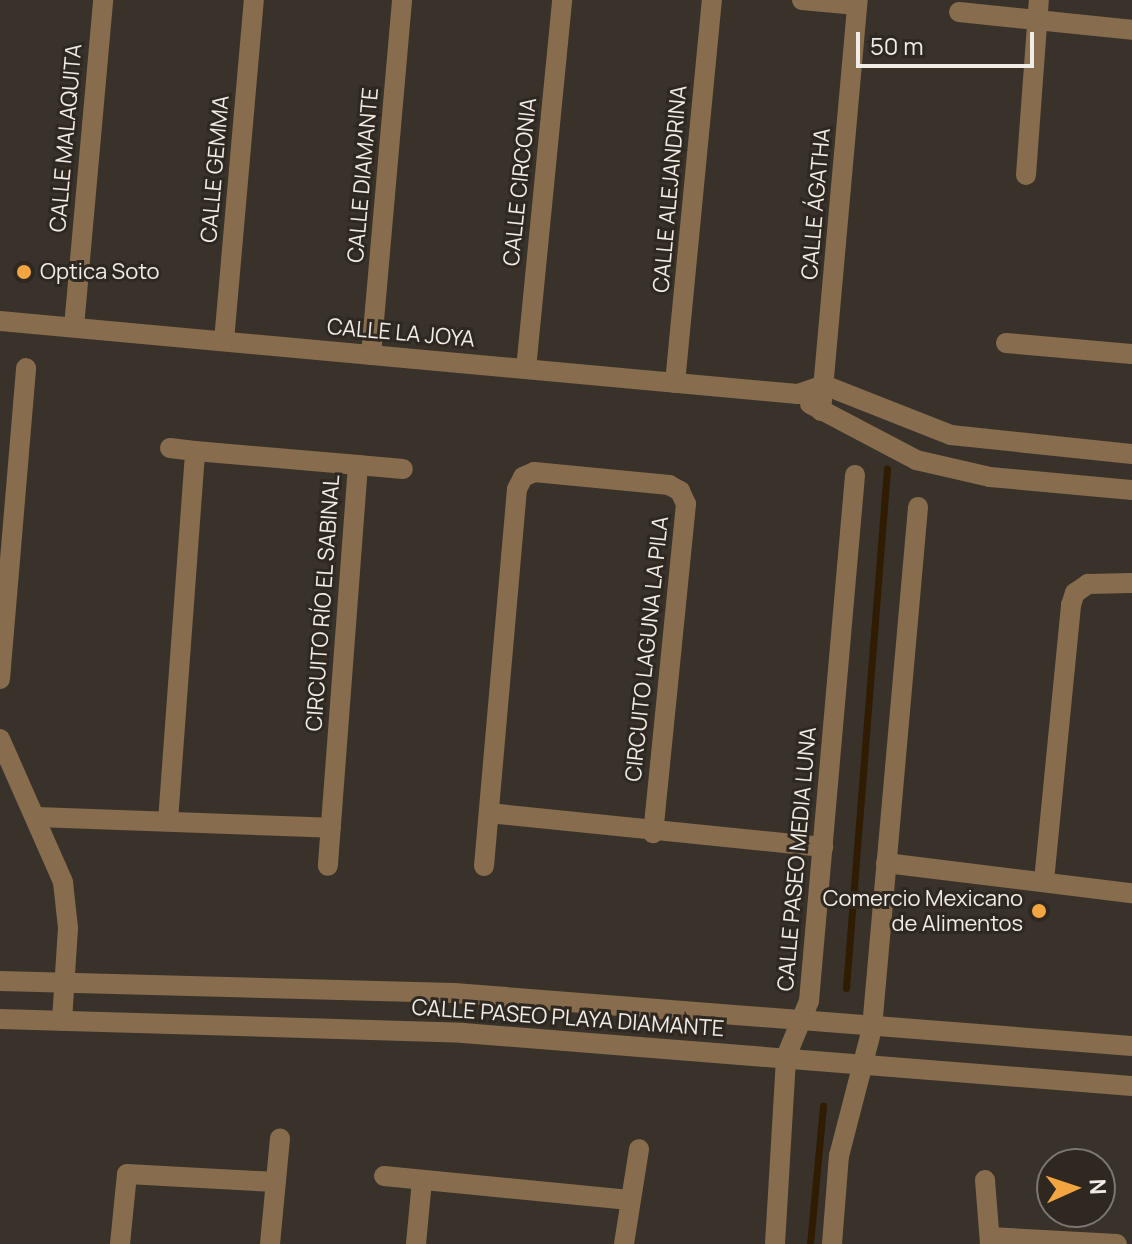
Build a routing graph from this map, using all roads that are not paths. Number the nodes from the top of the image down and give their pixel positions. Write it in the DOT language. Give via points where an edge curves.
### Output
graph roads {
  1 [pos="103,0"];
  2 [pos="254,0"];
  3 [pos="402,0"];
  4 [pos="562,0"];
  5 [pos="712,0"];
  6 [pos="802,0"];
  7 [pos="858,2"];
  8 [pos="1039,10"];
  9 [pos="959,12"];
  10 [pos="1132,30"];
  11 [pos="1026,175"];
  12 [pos="0,321"];
  13 [pos="74,327"];
  14 [pos="224,341"];
  15 [pos="1006,343"];
  16 [pos="1132,354"];
  17 [pos="371,355"];
  18 [pos="26,368"];
  19 [pos="526,369"];
  20 [pos="675,383"];
  21 [pos="824,385"];
  22 [pos="798,394"];
  23 [pos="821,411"];
  24 [pos="170,448"];
  25 [pos="195,451"];
  26 [pos="1132,454"];
  27 [pos="358,465"];
  28 [pos="403,469"];
  29 [pos="855,475"];
  30 [pos="1132,490"];
  31 [pos="918,507"];
  32 [pos="1132,583"];
  33 [pos="0,679"];
  34 [pos="0,739"];
  35 [pos="489,813"];
  36 [pos="37,817"];
  37 [pos="168,821"];
  38 [pos="331,828"];
  39 [pos="653,833"];
  40 [pos="823,847"];
  41 [pos="886,863"];
  42 [pos="328,866"];
  43 [pos="484,866"];
  44 [pos="1044,881"];
  45 [pos="1132,893"];
  46 [pos="0,981"];
  47 [pos="63,982"];
  48 [pos="0,1019"];
  49 [pos="62,1021"];
  50 [pos="803,1022"];
  51 [pos="872,1028"];
  52 [pos="1132,1046"];
  53 [pos="786,1057"];
  54 [pos="865,1062"];
  55 [pos="1132,1086"];
  56 [pos="280,1138"];
  57 [pos="639,1149"];
  58 [pos="384,1176"];
  59 [pos="422,1180"];
  60 [pos="985,1180"];
  61 [pos="276,1182"];
  62 [pos="627,1200"];
  63 [pos="990,1241"];
  64 [pos="120,1244"];
  65 [pos="270,1244"];
  66 [pos="416,1244"];
  67 [pos="624,1244"];
  68 [pos="775,1244"];
  69 [pos="832,1244"];
  70 [pos="1117,1244"];
  1 -- 13 [label="street, CALLE MALAQUITA"];
  2 -- 14 [label="street, CALLE GEMMA"];
  3 -- 17 [label="street, CALLE DIAMANTE"];
  4 -- 19 [label="street, CALLE CIRCONIA"];
  5 -- 20 [label="street, CALLE ALEJANDRINA"];
  6 -- 7 [label="street"];
  7 -- 21 [label="street, CALLE ÁGATHA"];
  8 -- 9 [label="street"];
  8 -- 10 [label="street"];
  8 -- 11 [label="street"];
  12 -- 13 [label="street, CALLE LA JOYA"];
  13 -- 14 [label="street, CALLE LA JOYA"];
  14 -- 17 [label="street, CALLE LA JOYA"];
  15 -- 16 [label="street"];
  17 -- 19 [label="street, CALLE LA JOYA"];
  18 -- 33 [label="street"];
  19 -- 20 [label="street, CALLE LA JOYA"];
  20 -- 22 [label="street, CALLE LA JOYA"];
  21 -- 22 [label="street, CALLE LA JOYA"];
  21 -- 23 [label="street, CALLE ÁGATHA"];
  21 -- 26 [label="street" via="951,435"];
  22 -- 23 [label="street"];
  23 -- 30 [label="street" via="916,460 990,477"];
  24 -- 25 [label="street, CIRCUITO RÍO EL SABINAL"];
  25 -- 27 [label="street, CIRCUITO RÍO EL SABINAL"];
  25 -- 37 [label="street"];
  27 -- 28 [label="street"];
  27 -- 38 [label="street, CIRCUITO RÍO EL SABINAL"];
  29 -- 40 [label="street, CALLE PASEO MEDIA LUNA"];
  31 -- 41 [label="street"];
  32 -- 44 [label="street" via="1088,584 1075,593 1071,605"];
  34 -- 36 [label="street"];
  35 -- 39 [label="street"];
  35 -- 39 [label="street, CIRCUITO LAGUNA LA PILA" via="517,489 523,477 534,472 669,485 680,491 686,504"];
  35 -- 43 [label="street, CIRCUITO LAGUNA LA PILA"];
  36 -- 37 [label="street"];
  36 -- 47 [label="street" via="63,882 68,928"];
  37 -- 38 [label="street"];
  38 -- 42 [label="street, CIRCUITO RÍO EL SABINAL"];
  39 -- 40 [label="street"];
  40 -- 50 [label="street, CALLE PASEO MEDIA LUNA"];
  41 -- 44 [label="street"];
  41 -- 51 [label="street"];
  44 -- 45 [label="street"];
  46 -- 47 [label="street, CALLE PASEO PLAYA DIAMANTE"];
  47 -- 49 [label="street"];
  47 -- 50 [label="street, CALLE PASEO PLAYA DIAMANTE" via="454,993"];
  48 -- 49 [label="street, CALLE PASEO PLAYA DIAMANTE"];
  49 -- 53 [label="street, CALLE PASEO PLAYA DIAMANTE" via="463,1033"];
  50 -- 51 [label="street, CALLE PASEO PLAYA DIAMANTE"];
  50 -- 53 [label="street, CALLE PASEO MEDIA LUNA"];
  51 -- 52 [label="street, CALLE PASEO PLAYA DIAMANTE"];
  51 -- 54 [label="street"];
  53 -- 54 [label="street, CALLE PASEO PLAYA DIAMANTE"];
  53 -- 68 [label="street, CALLE PASEO MEDIA LUNA"];
  54 -- 55 [label="street, CALLE PASEO PLAYA DIAMANTE"];
  54 -- 69 [label="street" via="839,1156"];
  56 -- 61 [label="street"];
  57 -- 62 [label="street"];
  58 -- 59 [label="street"];
  59 -- 62 [label="street"];
  59 -- 66 [label="street"];
  60 -- 63 [label="street"];
  61 -- 64 [label="street" via="127,1174"];
  61 -- 65 [label="street"];
  62 -- 67 [label="street"];
  63 -- 70 [label="street"];
}
